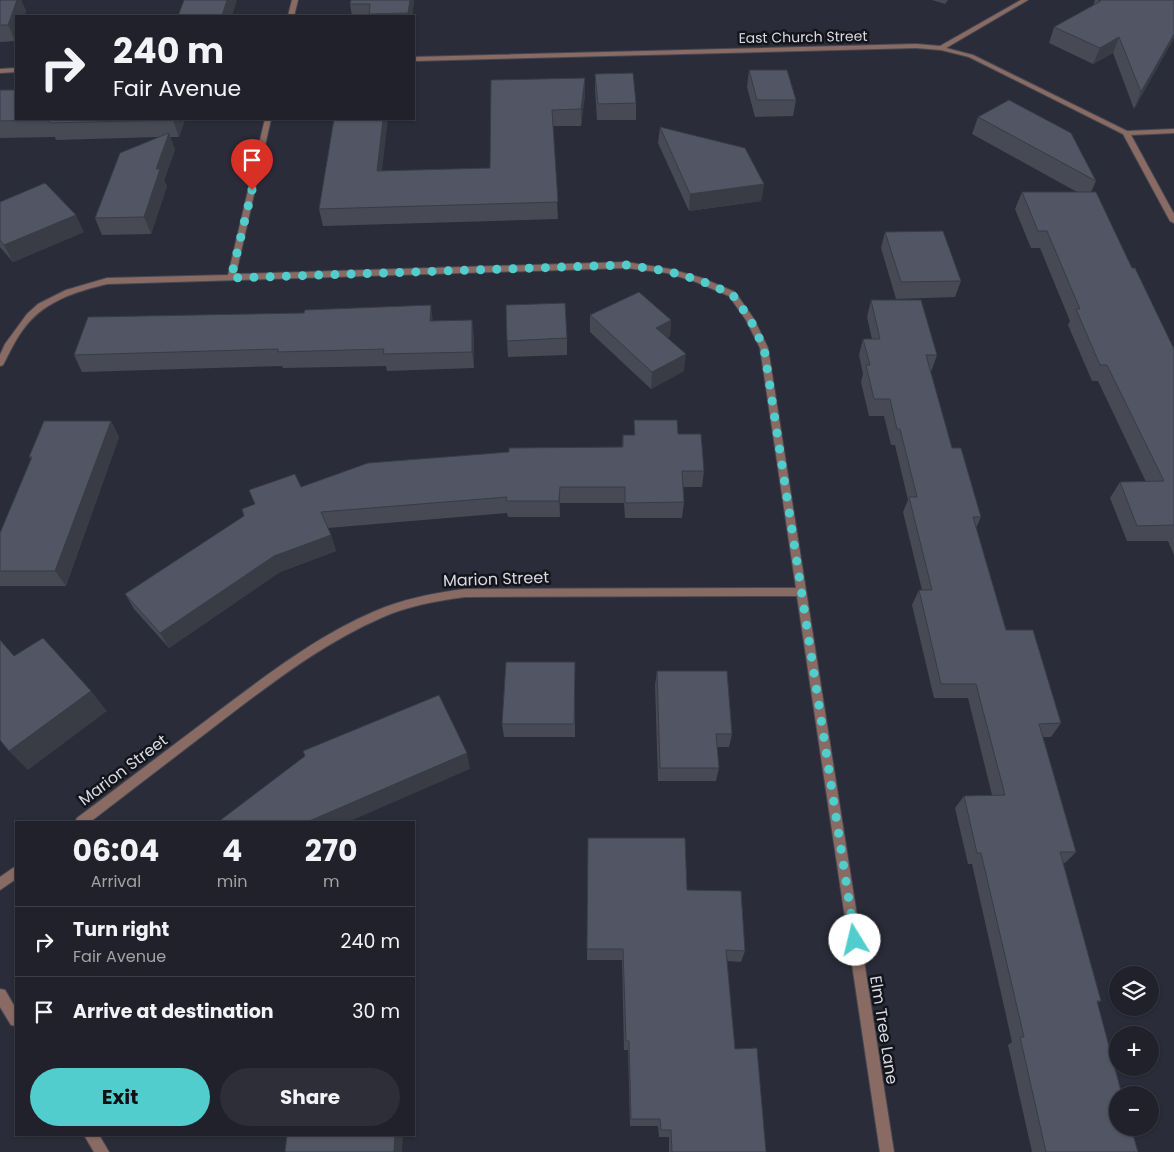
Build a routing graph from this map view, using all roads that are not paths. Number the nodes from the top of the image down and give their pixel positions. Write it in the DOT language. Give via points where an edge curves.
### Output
graph roads {
  1 [pos="295,0"];
  2 [pos="1025,0"];
  3 [pos="291,15"];
  4 [pos="941,48"];
  5 [pos="415,60"];
  6 [pos="15,70"];
  7 [pos="0,71"];
  8 [pos="268,120"];
  9 [pos="1174,131"];
  10 [pos="1126,133"];
  11 [pos="1174,221"];
  12 [pos="231,278"];
  13 [pos="0,363"];
  14 [pos="802,592"];
  15 [pos="82,821"];
  16 [pos="15,873"];
  17 [pos="0,884"];
  18 [pos="0,995"];
  19 [pos="15,1018"];
  20 [pos="92,1136"];
  21 [pos="102,1152"];
  22 [pos="887,1152"];
  1 -- 3 [label="street"];
  2 -- 4 [label="street"];
  4 -- 5 [label="street, East Church Street" via="916,46"];
  4 -- 10 [label="street, East Church Street" via="971,56"];
  6 -- 7 [label="street"];
  8 -- 12 [label="street"];
  9 -- 10 [label="street, East Church Street"];
  10 -- 11 [label="street"];
  12 -- 13 [label="street, Elm Tree Lane" via="107,281 70,290 49,300 29,316 12,336"];
  12 -- 14 [label="street, Elm Tree Lane" via="626,265 667,271 732,294 750,319 764,348"];
  14 -- 15 [label="street, Marion Street" via="465,593 405,605 340,633 279,672"];
  14 -- 22 [label="street, Elm Tree Lane"];
  16 -- 17 [label="street"];
  18 -- 19 [label="street"];
  20 -- 21 [label="street"];
}
